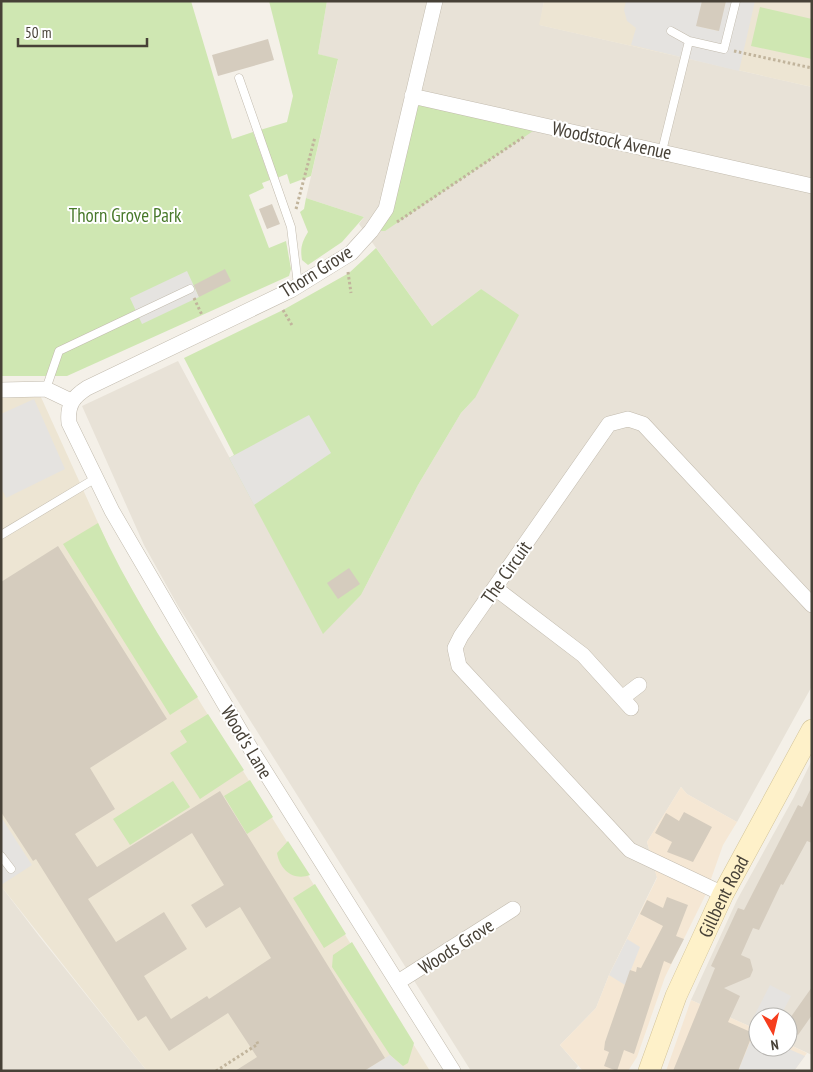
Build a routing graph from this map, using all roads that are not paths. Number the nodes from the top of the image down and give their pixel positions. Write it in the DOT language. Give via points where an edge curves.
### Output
graph roads {
  1 [pos="436,1"];
  2 [pos="736,1"];
  3 [pos="672,31"];
  4 [pos="689,41"];
  5 [pos="238,78"];
  6 [pos="412,96"];
  7 [pos="662,151"];
  8 [pos="812,186"];
  9 [pos="298,285"];
  10 [pos="190,289"];
  11 [pos="46,389"];
  12 [pos="1,390"];
  13 [pos="71,401"];
  14 [pos="96,478"];
  15 [pos="1,535"];
  16 [pos="495,588"];
  17 [pos="812,605"];
  18 [pos="639,685"];
  19 [pos="812,730"];
  20 [pos="1,856"];
  21 [pos="11,869"];
  22 [pos="723,894"];
  23 [pos="513,909"];
  24 [pos="398,982"];
  25 [pos="453,1071"];
  26 [pos="649,1071"];
  1 -- 6 [label="street, Thorn Grove"];
  2 -- 4 [label="lane" via="724,49"];
  3 -- 4 [label="lane"];
  4 -- 7 [label="lane"];
  5 -- 9 [label="lane" via="289,220"];
  6 -- 7 [label="street, Woodstock Avenue"];
  6 -- 9 [label="street, Thorn Grove" via="386,208 371,231 350,253"];
  7 -- 8 [label="street, Woodstock Avenue"];
  9 -- 13 [label="street, Thorn Grove" via="87,388"];
  10 -- 11 [label="lane" via="59,351"];
  11 -- 12 [label="street"];
  11 -- 13 [label="street"];
  13 -- 14 [label="street, Wood's Lane" via="67,411 68,423"];
  14 -- 15 [label="lane"];
  14 -- 24 [label="street, Wood's Lane" via="252,751"];
  16 -- 17 [label="street, The Circuit" via="609,424 628,419 644,424"];
  16 -- 18 [label="street" via="584,655 626,703"];
  16 -- 22 [label="street, The Circuit" via="461,636 456,648 459,666 630,850"];
  19 -- 22 [label="street, Gillbent Road"];
  20 -- 21 [label="lane"];
  22 -- 26 [label="street, Gillbent Road" via="676,996"];
  23 -- 24 [label="street, Woods Grove"];
  24 -- 25 [label="street, Wood's Lane"];
}
